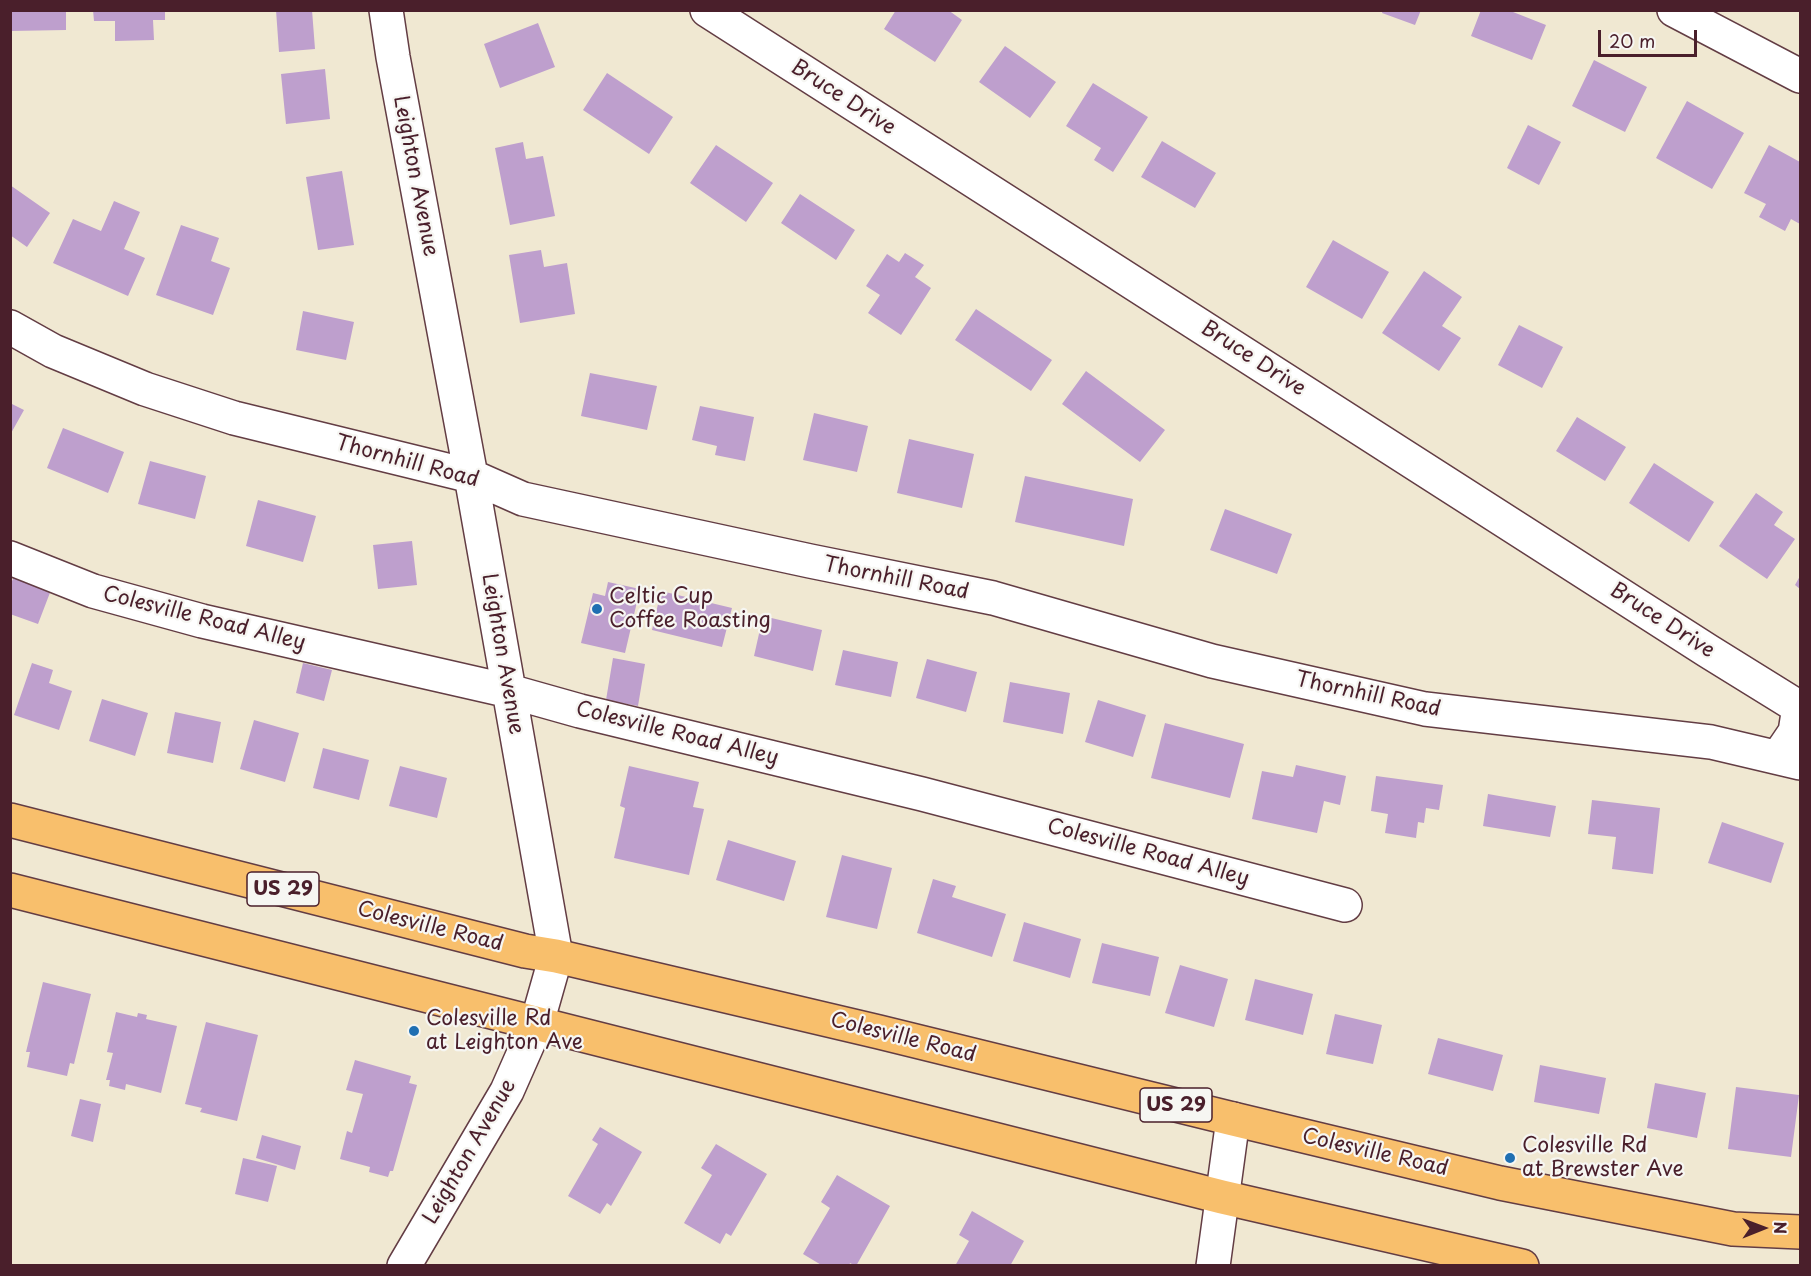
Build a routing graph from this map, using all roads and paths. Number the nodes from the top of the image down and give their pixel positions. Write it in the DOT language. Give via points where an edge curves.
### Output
graph roads {
  1 [pos="386,10"];
  2 [pos="707,10"];
  3 [pos="1675,11"];
  4 [pos="1800,76"];
  5 [pos="10,327"];
  6 [pos="471,476"];
  7 [pos="10,558"];
  8 [pos="509,691"];
  9 [pos="1800,708"];
  10 [pos="1789,760"];
  11 [pos="10,820"];
  12 [pos="10,890"];
  13 [pos="1345,905"];
  14 [pos="556,956"];
  15 [pos="537,1023"];
  16 [pos="1233,1119"];
  17 [pos="1222,1197"];
  18 [pos="1800,1232"];
  19 [pos="404,1266"];
  20 [pos="1213,1266"];
  21 [pos="1521,1266"];
  1 -- 6 [label="street, Leighton Avenue"];
  2 -- 9 [label="street, Bruce Drive"];
  3 -- 4 [label="street"];
  5 -- 6 [label="street, Thornhill Road" via="53,351 145,390 234,418"];
  6 -- 8 [label="street, Leighton Avenue"];
  6 -- 10 [label="street, Thornhill Road" via="523,499 993,598 1212,661 1425,709 1711,742"];
  7 -- 8 [label="street, Colesville Road Alley" via="93,591 191,618"];
  8 -- 13 [label="street, Colesville Road Alley"];
  8 -- 14 [label="street, Leighton Avenue"];
  9 -- 10 [label="street, Bruce Drive"];
  11 -- 14 [label="highway, Colesville Road / US 29"];
  12 -- 15 [label="highway"];
  14 -- 15 [label="street, Leighton Avenue"];
  14 -- 16 [label="highway, Colesville Road / US 29"];
  15 -- 17 [label="highway"];
  15 -- 19 [label="street, Leighton Avenue" via="507,1091"];
  16 -- 17 [label="street"];
  16 -- 18 [label="highway, Colesville Road / US 29" via="1524,1187 1732,1229"];
  17 -- 20 [label="street"];
  17 -- 21 [label="highway"];
}
